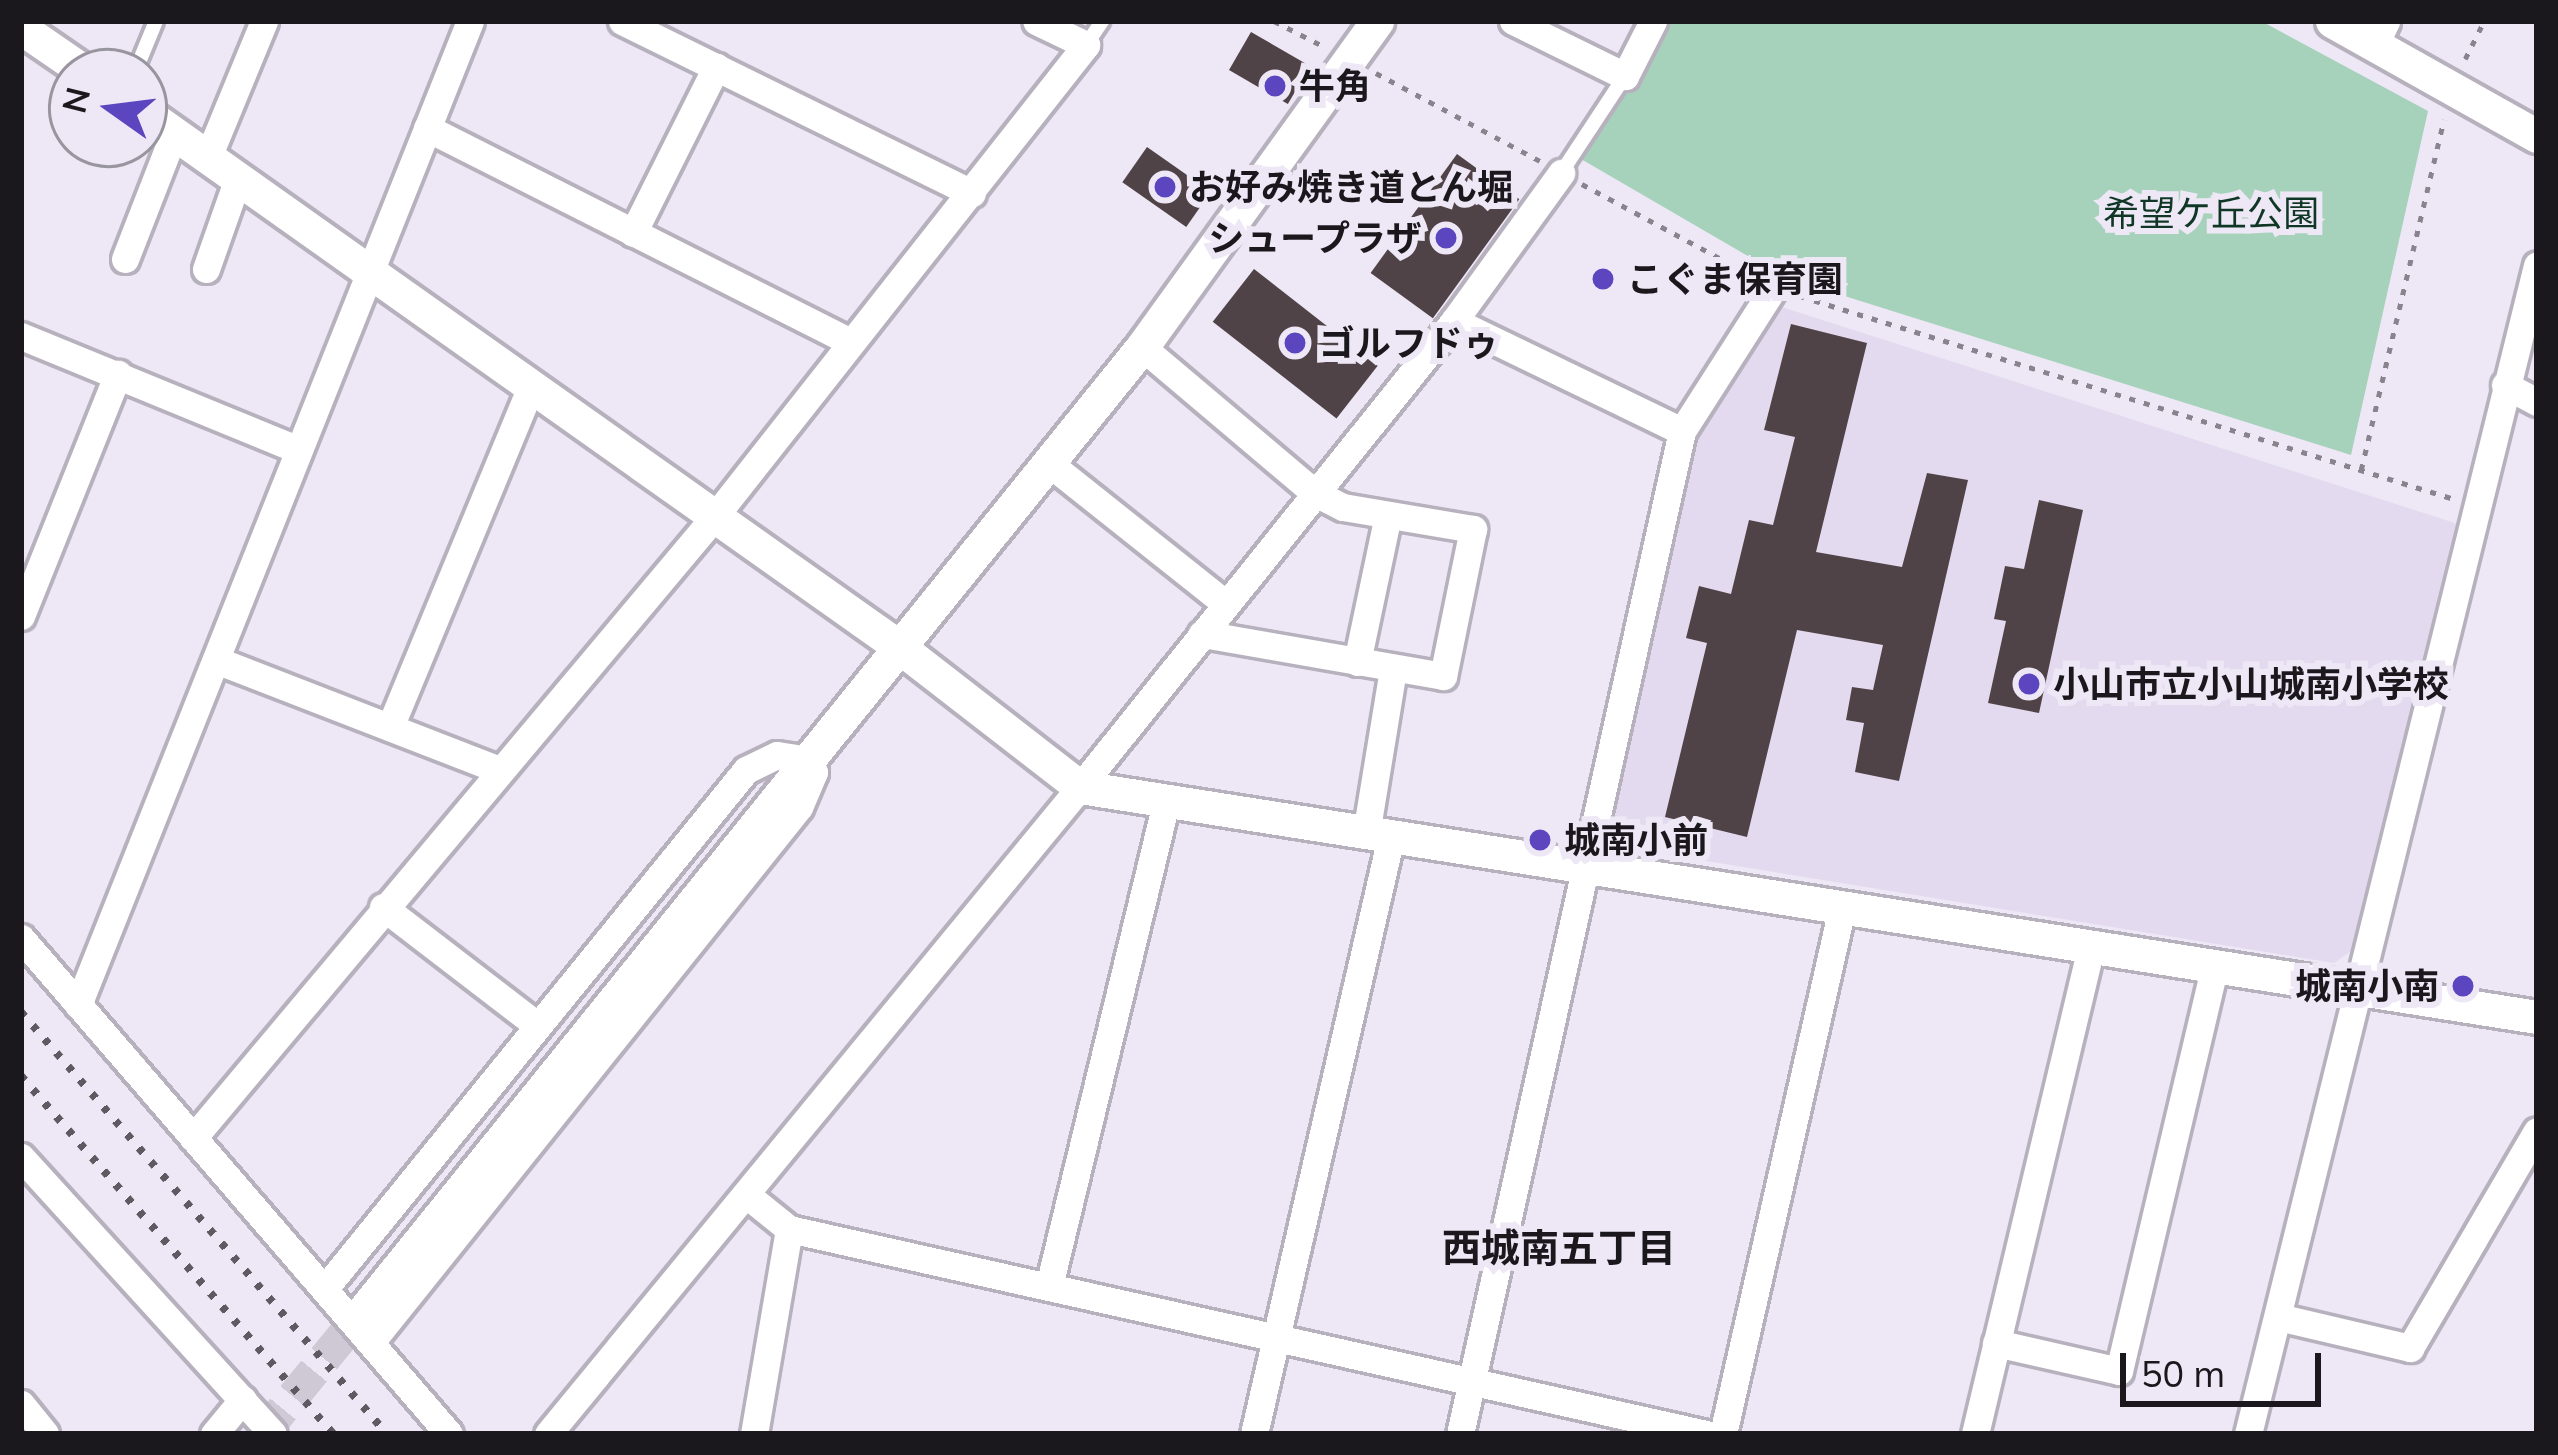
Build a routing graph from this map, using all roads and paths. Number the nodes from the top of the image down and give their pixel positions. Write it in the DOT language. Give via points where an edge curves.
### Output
graph roads {
  1 [pos="264,21"];
  2 [pos="470,21"];
  3 [pos="622,21"];
  4 [pos="1036,21"];
  5 [pos="1102,21"];
  6 [pos="1274,21"];
  7 [pos="1377,21"];
  8 [pos="1513,21"];
  9 [pos="1653,21"];
  10 [pos="2332,21"];
  11 [pos="2484,21"];
  12 [pos="21,28"];
  13 [pos="2380,32"];
  14 [pos="1085,46"];
  15 [pos="50,48"];
  16 [pos="1352,60"];
  17 [pos="716,67"];
  18 [pos="1625,76"];
  19 [pos="2452,87"];
  20 [pos="427,128"];
  21 [pos="168,129"];
  22 [pos="2535,129"];
  23 [pos="174,133"];
  24 [pos="208,157"];
  25 [pos="1561,172"];
  26 [pos="238,178"];
  27 [pos="971,193"];
  28 [pos="633,232"];
  29 [pos="124,259"];
  30 [pos="2537,265"];
  31 [pos="206,269"];
  32 [pos="371,272"];
  33 [pos="1774,287"];
  34 [pos="1454,321"];
  35 [pos="21,336"];
  36 [pos="850,343"];
  37 [pos="1142,347"];
  38 [pos="118,374"];
  39 [pos="532,384"];
  40 [pos="2505,385"];
  41 [pos="2537,402"];
  42 [pos="1682,431"];
  43 [pos="299,450"];
  44 [pos="1050,464"];
  45 [pos="2361,470"];
  46 [pos="1316,493"];
  47 [pos="2478,506"];
  48 [pos="1388,515"];
  49 [pos="715,516"];
  50 [pos="1226,604"];
  51 [pos="21,616"];
  52 [pos="1202,634"];
  53 [pos="898,646"];
  54 [pos="216,659"];
  55 [pos="1357,662"];
  56 [pos="1393,669"];
  57 [pos="390,727"];
  58 [pos="807,760"];
  59 [pos="496,769"];
  60 [pos="1079,787"];
  61 [pos="1166,804"];
  62 [pos="1379,836"];
  63 [pos="1590,867"];
  64 [pos="383,907"];
  65 [pos="1842,908"];
  66 [pos="21,938"];
  67 [pos="2091,947"];
  68 [pos="2215,965"];
  69 [pos="2361,988"];
  70 [pos="78,1005"];
  71 [pos="2537,1017"];
  72 [pos="538,1026"];
  73 [pos="2537,1131"];
  74 [pos="193,1138"];
  75 [pos="21,1157"];
  76 [pos="748,1196"];
  77 [pos="789,1229"];
  78 [pos="1050,1282"];
  79 [pos="326,1287"];
  80 [pos="2278,1317"];
  81 [pos="368,1326"];
  82 [pos="1277,1332"];
  83 [pos="1996,1343"];
  84 [pos="1473,1379"];
  85 [pos="242,1399"];
  86 [pos="21,1405"];
  87 [pos="1621,1424"];
  88 [pos="45,1434"];
  89 [pos="214,1434"];
  90 [pos="273,1434"];
  91 [pos="449,1434"];
  92 [pos="548,1434"];
  93 [pos="754,1434"];
  94 [pos="1254,1434"];
  95 [pos="1460,1434"];
  96 [pos="1706,1434"];
  97 [pos="1723,1434"];
  98 [pos="1975,1434"];
  99 [pos="2248,1434"];
  1 -- 24 [label="street"];
  2 -- 20 [label="street"];
  3 -- 17 [label="street"];
  4 -- 14 [label="street"];
  5 -- 14 [label="lane"];
  6 -- 16 [label="path"];
  7 -- 16 [label="street"];
  8 -- 18 [label="street"];
  9 -- 18 [label="street"];
  10 -- 13 [label="street"];
  11 -- 19 [label="path"];
  12 -- 15 [label="street"];
  13 -- 19 [label="street"];
  14 -- 27 [label="street"];
  16 -- 25 [label="path"];
  16 -- 37 [label="street"];
  17 -- 27 [label="street"];
  17 -- 28 [label="street"];
  18 -- 25 [label="lane"];
  19 -- 22 [label="street"];
  19 -- 45 [label="path"];
  20 -- 28 [label="street"];
  20 -- 32 [label="street"];
  21 -- 23 [label="street"];
  23 -- 24 [label="street"];
  23 -- 29 [label="street"];
  24 -- 26 [label="street"];
  25 -- 33 [label="path"];
  25 -- 34 [label="street"];
  26 -- 31 [label="street"];
  26 -- 32 [label="street"];
  27 -- 36 [label="street"];
  28 -- 36 [label="street"];
  30 -- 40 [label="street"];
  32 -- 39 [label="street"];
  32 -- 43 [label="street"];
  33 -- 42 [label="street"];
  33 -- 45 [label="path"];
  34 -- 42 [label="street"];
  34 -- 46 [label="street"];
  35 -- 38 [label="street"];
  36 -- 49 [label="street"];
  37 -- 44 [label="street"];
  37 -- 46 [label="street"];
  38 -- 43 [label="street"];
  38 -- 51 [label="street"];
  39 -- 49 [label="street"];
  39 -- 57 [label="street"];
  40 -- 41 [label="street"];
  40 -- 47 [label="street"];
  42 -- 63 [label="street"];
  43 -- 54 [label="street"];
  44 -- 50 [label="street"];
  44 -- 53 [label="street"];
  45 -- 47 [label="path"];
  46 -- 48 [label="street"];
  46 -- 50 [label="street"];
  47 -- 69 [label="street"];
  48 -- 55 [label="street"];
  48 -- 56 [label="street" via="1473,529 1443,676"];
  49 -- 53 [label="street"];
  49 -- 59 [label="street"];
  50 -- 52 [label="street"];
  52 -- 55 [label="street"];
  52 -- 60 [label="street"];
  53 -- 58 [label="street"];
  53 -- 60 [label="street"];
  54 -- 57 [label="street"];
  54 -- 70 [label="street"];
  55 -- 56 [label="street"];
  56 -- 62 [label="street"];
  57 -- 59 [label="street"];
  58 -- 72 [label="street" via="778,755 746,770"];
  58 -- 81 [label="street"];
  59 -- 64 [label="street"];
  60 -- 61 [label="street"];
  60 -- 76 [label="street"];
  61 -- 62 [label="street"];
  61 -- 78 [label="street"];
  62 -- 63 [label="street"];
  62 -- 82 [label="street"];
  63 -- 65 [label="street"];
  63 -- 84 [label="street"];
  64 -- 72 [label="street"];
  64 -- 74 [label="street"];
  65 -- 67 [label="street"];
  65 -- 97 [label="street"];
  66 -- 70 [label="street"];
  67 -- 68 [label="street"];
  67 -- 83 [label="street"];
  68 -- 69 [label="street"];
  68 -- 83 [label="street" via="2120,1371"];
  69 -- 71 [label="street"];
  69 -- 80 [label="street"];
  70 -- 74 [label="street"];
  72 -- 79 [label="street"];
  73 -- 80 [label="street" via="2410,1348"];
  74 -- 79 [label="street"];
  75 -- 85 [label="street"];
  76 -- 77 [label="street"];
  76 -- 92 [label="street"];
  77 -- 78 [label="street"];
  77 -- 93 [label="street"];
  78 -- 82 [label="street"];
  79 -- 81 [label="street"];
  80 -- 99 [label="street"];
  81 -- 91 [label="street"];
  82 -- 84 [label="street"];
  82 -- 94 [label="street"];
  83 -- 98 [label="street"];
  84 -- 87 [label="street"];
  84 -- 95 [label="street"];
  85 -- 89 [label="street"];
  85 -- 90 [label="street"];
  86 -- 88 [label="street"];
  87 -- 96 [label="street"];
}
